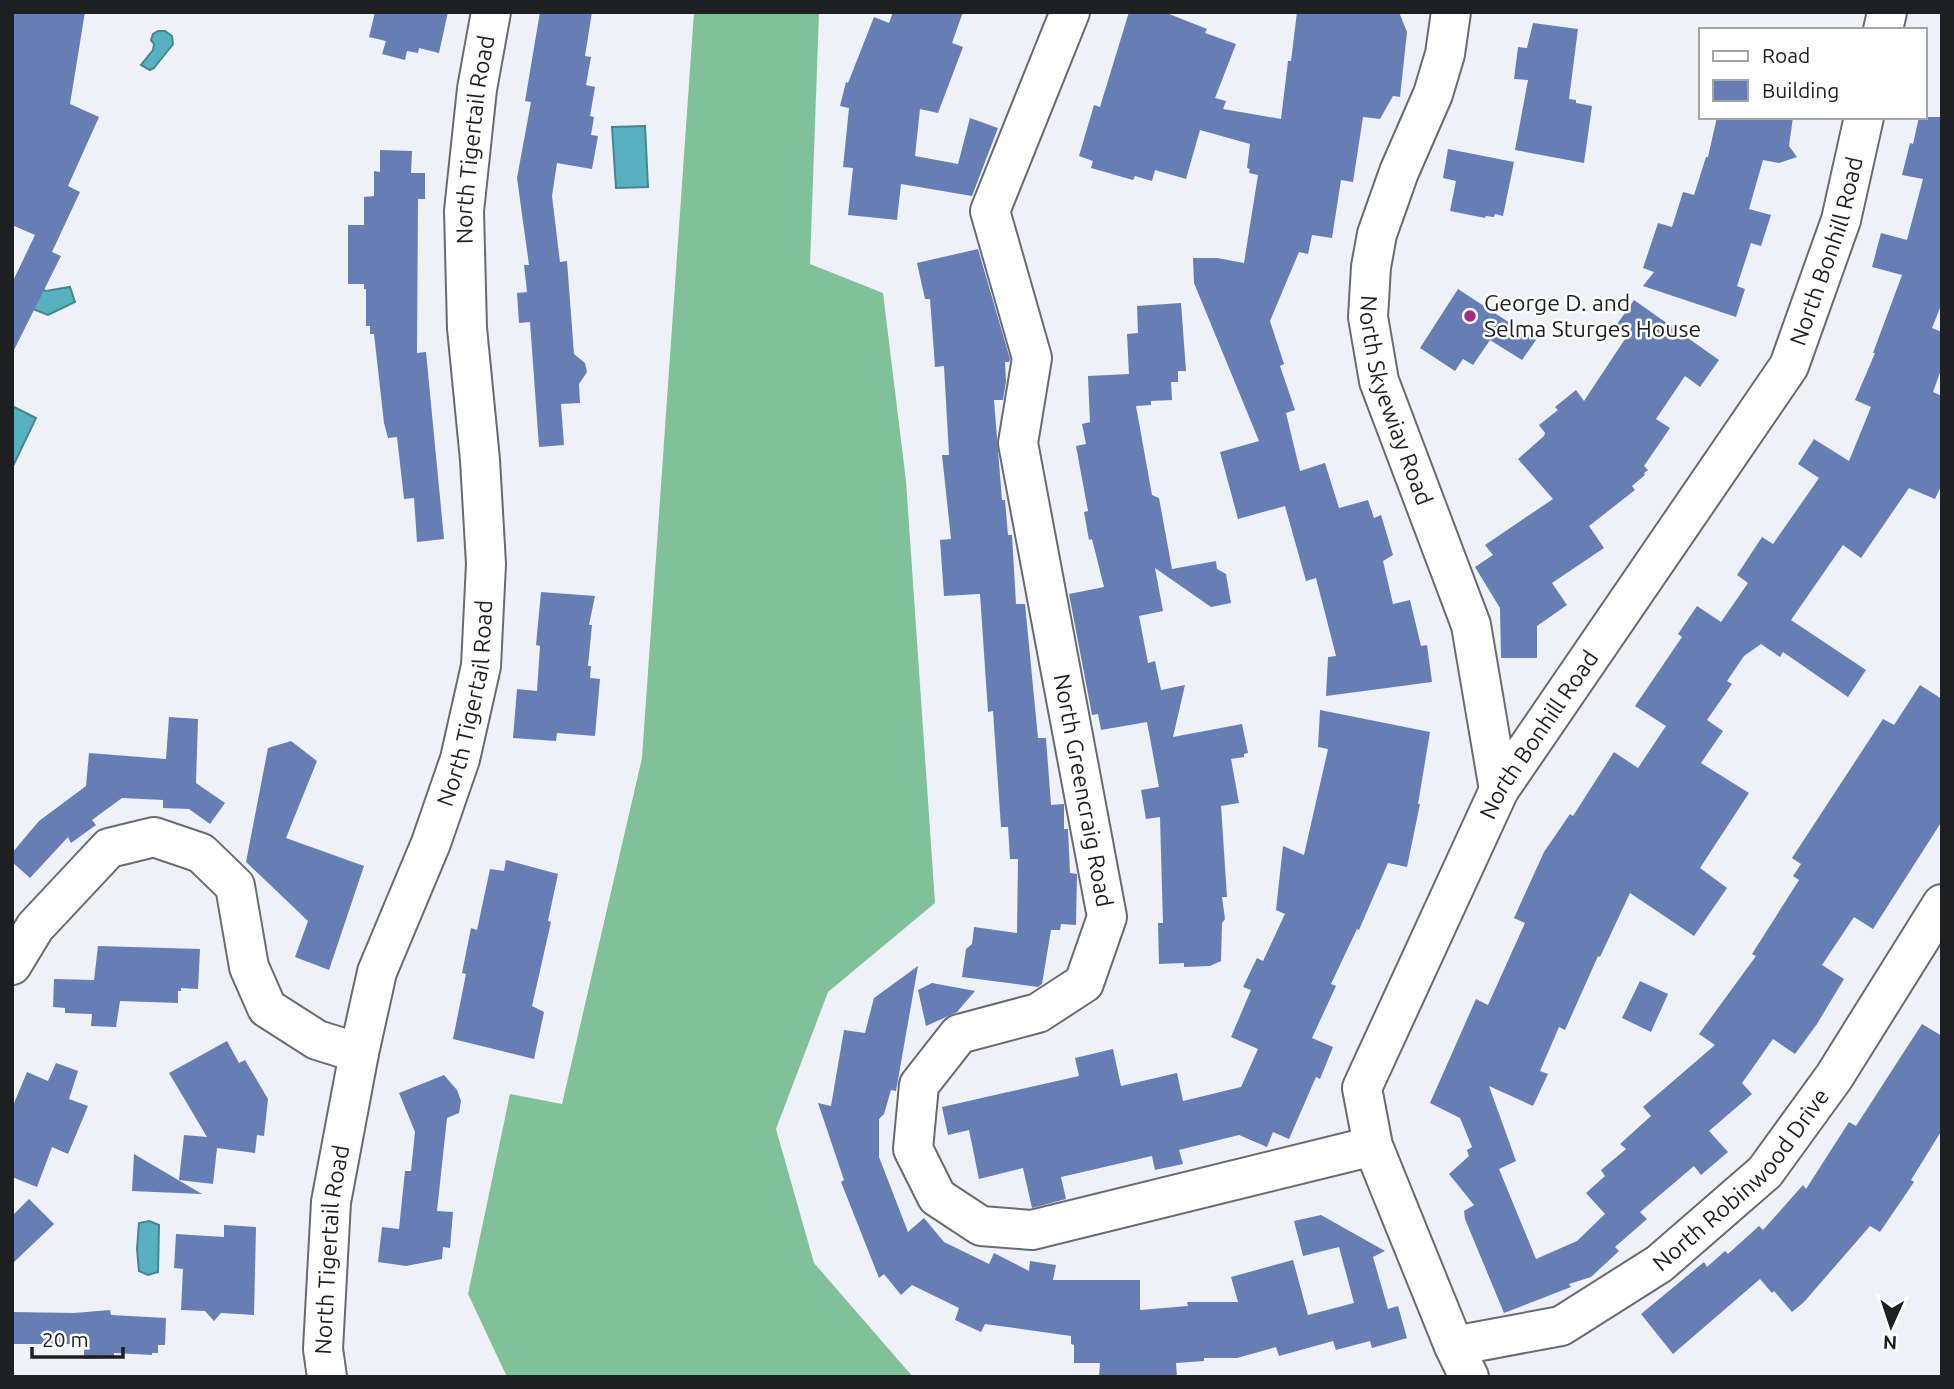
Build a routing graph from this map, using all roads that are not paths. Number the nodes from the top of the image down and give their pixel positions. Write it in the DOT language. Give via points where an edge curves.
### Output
graph roads {
  1 [pos="491,12"];
  2 [pos="1070,12"];
  3 [pos="1451,12"];
  4 [pos="1864,119"];
  5 [pos="1499,790"];
  6 [pos="1942,904"];
  7 [pos="12,965"];
  8 [pos="359,1054"];
  9 [pos="1373,1146"];
  10 [pos="1461,1361"];
  11 [pos="327,1377"];
  1 -- 8 [label="street, North Tigertail Road" via="477,89 464,211 467,328 486,564 481,666 460,759 377,972"];
  2 -- 9 [label="street, North Greencraig Road" via="990,211 1032,358 1017,443 1107,918 1084,983 1038,1013 959,1034 919,1085 913,1149 937,1198 981,1226 1032,1230"];
  3 -- 5 [label="street, North Skyewiay Road" via="1433,94 1377,234 1368,317 1379,381 1471,625"];
  4 -- 5 [label="street, North Bonhill Road" via="1841,220 1789,366"];
  5 -- 9 [label="street, North Bonhill Road" via="1362,1088"];
  6 -- 10 [label="street, North Robinwood Drive" via="1834,1077 1765,1172 1659,1264 1561,1326"];
  7 -- 8 [label="street" via="35,927 109,848 155,837 201,853 235,886 249,967 267,1008 317,1040"];
  8 -- 11 [label="street, North Tigertail Road" via="331,1202 323,1349"];
  9 -- 10 [label="street, North Bonhill Road"];
}
